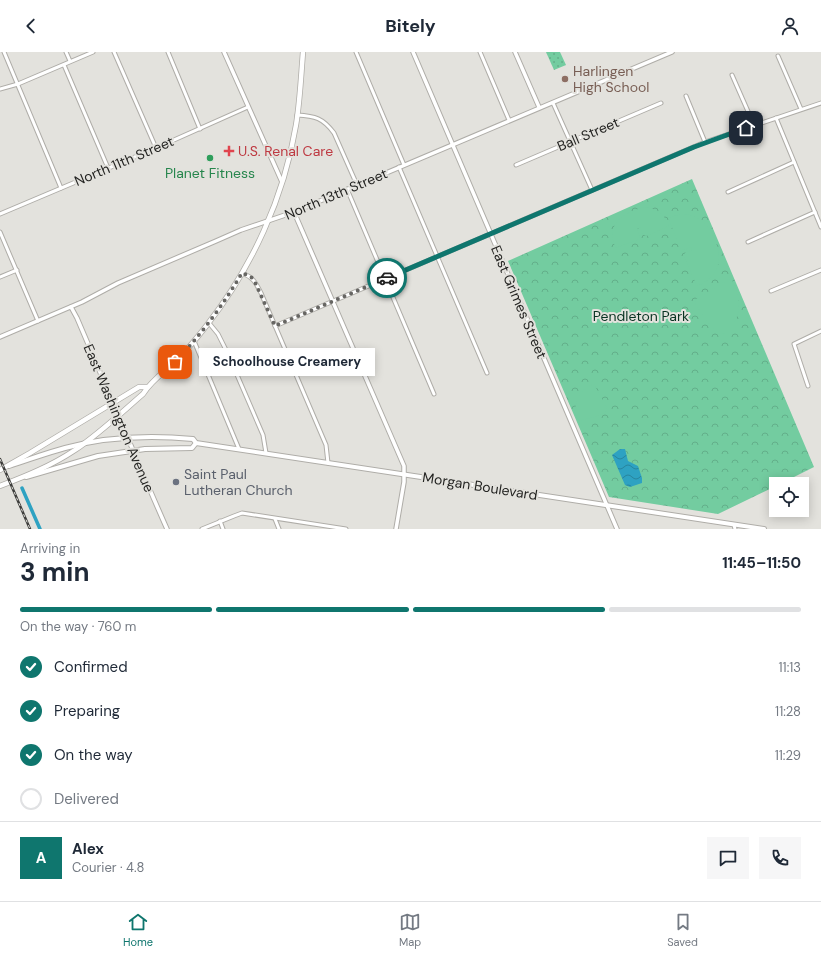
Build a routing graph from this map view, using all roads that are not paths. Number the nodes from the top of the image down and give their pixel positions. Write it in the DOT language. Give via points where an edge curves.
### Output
graph roads {
  1 [pos="4,52"];
  2 [pos="66,52"];
  3 [pos="93,52"];
  4 [pos="114,52"];
  5 [pos="168,52"];
  6 [pos="224,52"];
  7 [pos="302,52"];
  8 [pos="356,52"];
  9 [pos="413,52"];
  10 [pos="480,52"];
  11 [pos="515,52"];
  12 [pos="672,52"];
  13 [pos="778,56"];
  14 [pos="70,61"];
  15 [pos="64,65"];
  16 [pos="732,75"];
  17 [pos="18,84"];
  18 [pos="0,89"];
  19 [pos="686,96"];
  20 [pos="553,102"];
  21 [pos="661,103"];
  22 [pos="821,103"];
  23 [pos="248,107"];
  24 [pos="539,107"];
  25 [pos="801,109"];
  26 [pos="297,115"];
  27 [pos="776,118"];
  28 [pos="509,120"];
  29 [pos="754,125"];
  30 [pos="200,129"];
  31 [pos="570,142"];
  32 [pos="705,142"];
  33 [pos="453,144"];
  34 [pos="156,148"];
  35 [pos="794,162"];
  36 [pos="404,165"];
  37 [pos="516,165"];
  38 [pos="399,167"];
  39 [pos="108,168"];
  40 [pos="282,182"];
  41 [pos="357,185"];
  42 [pos="61,188"];
  43 [pos="347,189"];
  44 [pos="592,190"];
  45 [pos="728,192"];
  46 [pos="294,212"];
  47 [pos="815,212"];
  48 [pos="0,214"];
  49 [pos="268,222"];
  50 [pos="821,227"];
  51 [pos="0,232"];
  52 [pos="490,234"];
  53 [pos="748,242"];
  54 [pos="437,256"];
  55 [pos="17,270"];
  56 [pos="821,270"];
  57 [pos="242,273"];
  58 [pos="0,277"];
  59 [pos="385,279"];
  60 [pos="771,291"];
  61 [pos="333,301"];
  62 [pos="71,307"];
  63 [pos="38,321"];
  64 [pos="209,323"];
  65 [pos="275,326"];
  66 [pos="821,331"];
  67 [pos="0,337"];
  68 [pos="194,341"];
  69 [pos="487,373"];
  70 [pos="808,386"];
  71 [pos="148,387"];
  72 [pos="434,394"];
  73 [pos="113,402"];
  74 [pos="119,415"];
  75 [pos="127,437"];
  76 [pos="84,443"];
  77 [pos="196,443"];
  78 [pos="239,449"];
  79 [pos="132,451"];
  80 [pos="266,454"];
  81 [pos="328,463"];
  82 [pos="6,467"];
  83 [pos="0,470"];
  84 [pos="404,474"];
  85 [pos="17,480"];
  86 [pos="0,486"];
  87 [pos="606,504"];
  88 [pos="275,519"];
  89 [pos="220,521"];
  90 [pos="734,527"];
  91 [pos="334,528"];
  92 [pos="167,529"];
  93 [pos="202,529"];
  94 [pos="223,529"];
  95 [pos="279,529"];
  96 [pos="346,529"];
  97 [pos="396,529"];
  98 [pos="617,529"];
  99 [pos="764,529"];
  1 -- 17 [label="street"];
  2 -- 14 [label="street"];
  3 -- 14 [label="street"];
  4 -- 34 [label="street"];
  5 -- 30 [label="street"];
  6 -- 23 [label="street"];
  7 -- 26 [label="main road"];
  8 -- 36 [label="street"];
  9 -- 33 [label="street, East Grimes Street"];
  10 -- 28 [label="street"];
  11 -- 24 [label="street"];
  12 -- 20 [label="street, North 13th Street"];
  13 -- 25 [label="street"];
  14 -- 15 [label="street"];
  15 -- 17 [label="street"];
  15 -- 39 [label="street"];
  16 -- 29 [label="street"];
  17 -- 18 [label="street"];
  17 -- 42 [label="street"];
  19 -- 32 [label="street"];
  20 -- 24 [label="street, North 13th Street"];
  20 -- 31 [label="street"];
  21 -- 31 [label="street, Ball Street"];
  22 -- 25 [label="street"];
  23 -- 30 [label="street, North 11th Street"];
  23 -- 40 [label="street"];
  24 -- 28 [label="street, North 13th Street"];
  25 -- 27 [label="street"];
  26 -- 40 [label="main road"];
  26 -- 41 [label="street" via="317,117 329,126"];
  27 -- 29 [label="street"];
  27 -- 35 [label="street"];
  28 -- 33 [label="street, North 13th Street"];
  29 -- 32 [label="street"];
  30 -- 34 [label="street, North 11th Street"];
  31 -- 37 [label="street, Ball Street"];
  31 -- 44 [label="street"];
  32 -- 44 [label="street"];
  33 -- 36 [label="street, North 13th Street"];
  33 -- 52 [label="street, East Grimes Street"];
  34 -- 39 [label="street, North 11th Street"];
  35 -- 45 [label="street"];
  35 -- 47 [label="street"];
  36 -- 38 [label="street, North 13th Street"];
  38 -- 41 [label="street, North 13th Street"];
  38 -- 54 [label="street"];
  39 -- 42 [label="street, North 11th Street"];
  40 -- 49 [label="main road"];
  41 -- 43 [label="street, North 13th Street"];
  42 -- 48 [label="street, North 11th Street"];
  43 -- 46 [label="street, North 13th Street"];
  43 -- 59 [label="street"];
  44 -- 52 [label="street"];
  46 -- 49 [label="street, North 13th Street"];
  46 -- 61 [label="street"];
  47 -- 50 [label="street"];
  47 -- 53 [label="street"];
  49 -- 57 [label="main road"];
  49 -- 62 [label="street, North 13th Street" via="123,281"];
  51 -- 55 [label="street"];
  52 -- 54 [label="street"];
  52 -- 87 [label="street, East Grimes Street"];
  54 -- 59 [label="street"];
  54 -- 69 [label="street"];
  55 -- 58 [label="street"];
  55 -- 63 [label="street"];
  56 -- 60 [label="street"];
  57 -- 64 [label="main road"];
  57 -- 65 [label="street" via="254,280"];
  59 -- 61 [label="street"];
  59 -- 72 [label="street"];
  61 -- 65 [label="street"];
  61 -- 84 [label="street" via="404,466"];
  62 -- 63 [label="street, North 13th Street"];
  62 -- 73 [label="street, East Washington Avenue"];
  63 -- 67 [label="street, North 13th Street"];
  64 -- 68 [label="main road"];
  64 -- 80 [label="street" via="228,354 262,435"];
  65 -- 81 [label="street" via="326,445"];
  66 -- 70 [label="street" via="794,344"];
  68 -- 71 [label="main road"];
  68 -- 78 [label="street"];
  71 -- 73 [label="main road" via="139,387"];
  71 -- 74 [label="main road"];
  73 -- 74 [label="street, East Washington Avenue"];
  73 -- 82 [label="main road"];
  74 -- 75 [label="street, East Washington Avenue"];
  74 -- 76 [label="main road"];
  75 -- 76 [label="main road, Morgan Boulevard"];
  75 -- 77 [label="main road, Morgan Boulevard" via="193,439"];
  75 -- 79 [label="street, East Washington Avenue"];
  76 -- 82 [label="main road, Morgan Boulevard"];
  76 -- 85 [label="main road" via="53,463"];
  77 -- 78 [label="main road, Morgan Boulevard"];
  77 -- 79 [label="main road, Morgan Boulevard" via="192,448"];
  78 -- 80 [label="main road, Morgan Boulevard"];
  79 -- 85 [label="main road, Morgan Boulevard" via="87,459"];
  79 -- 92 [label="street, East Washington Avenue"];
  80 -- 81 [label="main road, Morgan Boulevard"];
  81 -- 84 [label="main road, Morgan Boulevard"];
  82 -- 83 [label="main road"];
  84 -- 87 [label="main road, Morgan Boulevard"];
  84 -- 97 [label="street"];
  85 -- 86 [label="main road"];
  87 -- 90 [label="main road, Morgan Boulevard"];
  87 -- 98 [label="street, East Grimes Street"];
  88 -- 89 [label="street" via="242,514"];
  88 -- 91 [label="street"];
  88 -- 95 [label="street"];
  89 -- 93 [label="street"];
  89 -- 94 [label="street"];
  90 -- 99 [label="main road, Morgan Boulevard"];
  91 -- 96 [label="street"];
}
